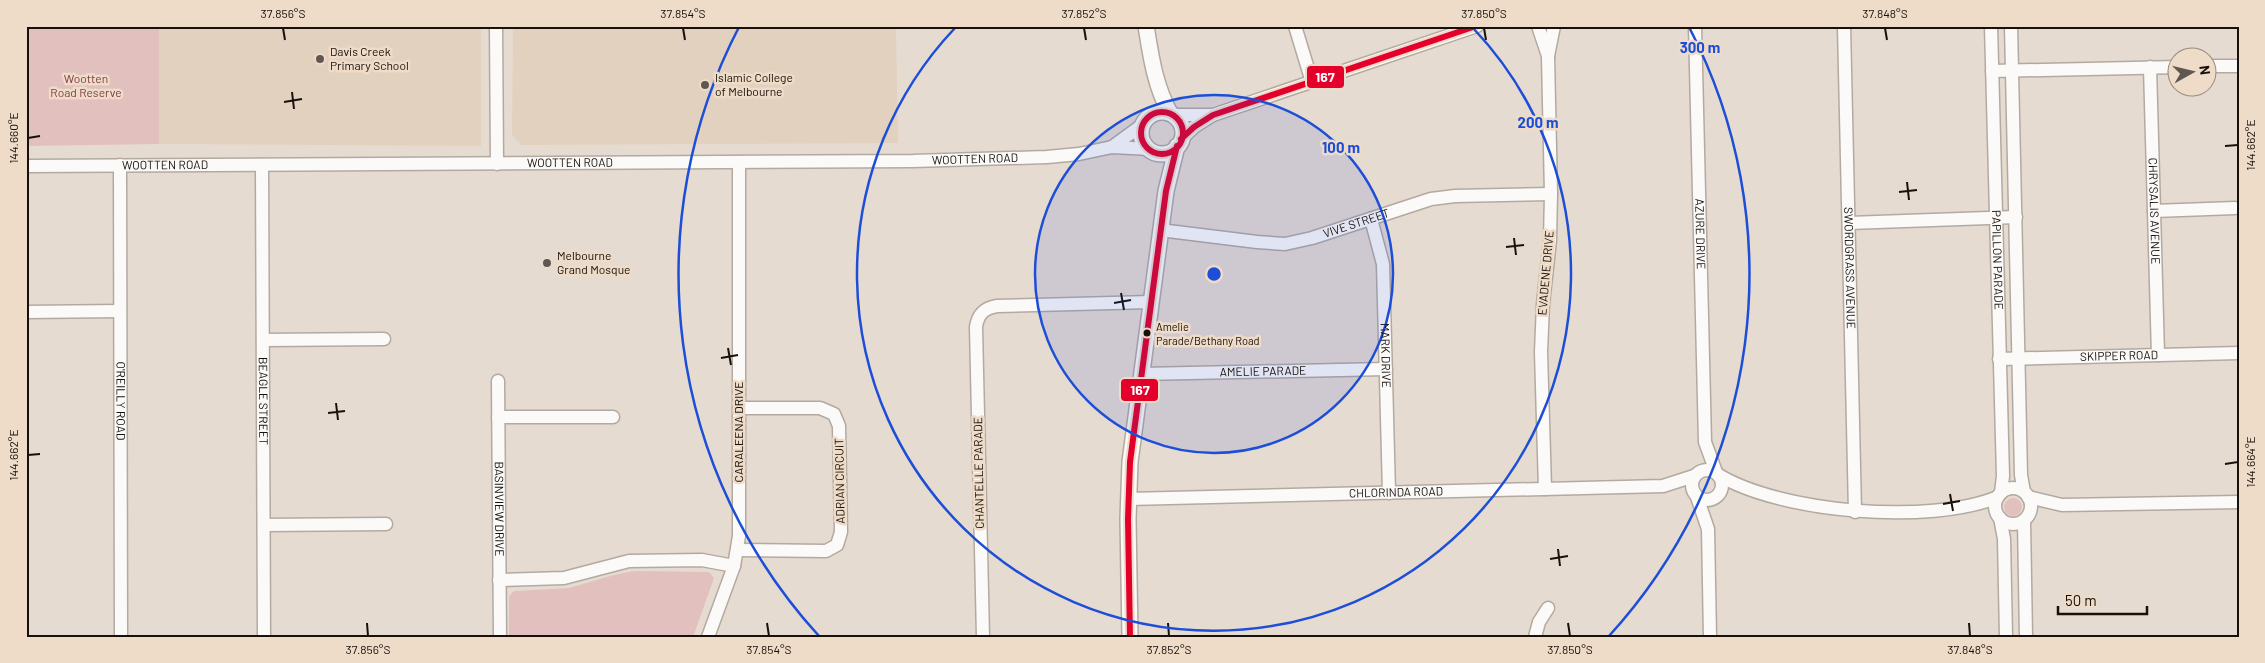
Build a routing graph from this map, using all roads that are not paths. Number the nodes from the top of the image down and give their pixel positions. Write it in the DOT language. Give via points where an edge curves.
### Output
graph roads {
  1 [pos="496,26"];
  2 [pos="1146,26"];
  3 [pos="1295,26"];
  4 [pos="1477,26"];
  5 [pos="1538,26"];
  6 [pos="1554,26"];
  7 [pos="1695,26"];
  8 [pos="1844,26"];
  9 [pos="1990,26"];
  10 [pos="2011,26"];
  11 [pos="1548,56"];
  12 [pos="2218,66"];
  13 [pos="2239,66"];
  14 [pos="2150,67"];
  15 [pos="2168,67"];
  16 [pos="2013,70"];
  17 [pos="1992,71"];
  18 [pos="1153,73"];
  19 [pos="1312,82"];
  20 [pos="1172,114"];
  21 [pos="1213,115"];
  22 [pos="1144,122"];
  23 [pos="1180,143"];
  24 [pos="1112,147"];
  25 [pos="1152,150"];
  26 [pos="739,162"];
  27 [pos="497,164"];
  28 [pos="120,165"];
  29 [pos="262,165"];
  30 [pos="26,166"];
  31 [pos="1166,191"];
  32 [pos="1551,194"];
  33 [pos="2234,208"];
  34 [pos="2154,211"];
  35 [pos="2016,217"];
  36 [pos="1371,219"];
  37 [pos="1994,219"];
  38 [pos="1849,223"];
  39 [pos="1160,230"];
  40 [pos="1151,302"];
  41 [pos="120,311"];
  42 [pos="26,312"];
  43 [pos="384,339"];
  44 [pos="263,340"];
  45 [pos="2239,353"];
  46 [pos="2158,354"];
  47 [pos="2020,358"];
  48 [pos="1999,359"];
  49 [pos="1386,369"];
  50 [pos="1142,374"];
  51 [pos="498,381"];
  52 [pos="739,408"];
  53 [pos="613,416"];
  54 [pos="498,417"];
  55 [pos="1705,442"];
  56 [pos="1716,473"];
  57 [pos="1695,475"];
  58 [pos="1663,486"];
  59 [pos="1545,489"];
  60 [pos="1750,489"];
  61 [pos="1389,492"];
  62 [pos="2026,494"];
  63 [pos="2000,495"];
  64 [pos="1697,496"];
  65 [pos="1717,496"];
  66 [pos="1128,499"];
  67 [pos="2239,502"];
  68 [pos="2062,505"];
  69 [pos="1967,508"];
  70 [pos="1855,512"];
  71 [pos="1999,517"];
  72 [pos="2026,518"];
  73 [pos="386,524"];
  74 [pos="264,526"];
  75 [pos="1708,529"];
  76 [pos="738,550"];
  77 [pos="734,566"];
  78 [pos="499,580"];
  79 [pos="1548,608"];
  80 [pos="122,637"];
  81 [pos="264,637"];
  82 [pos="500,637"];
  83 [pos="708,637"];
  84 [pos="983,637"];
  85 [pos="1130,637"];
  86 [pos="1535,637"];
  87 [pos="1710,637"];
  88 [pos="2006,637"];
  89 [pos="2026,637"];
  1 -- 27 [label="street"];
  2 -- 18 [label="street"];
  3 -- 19 [label="street"];
  4 -- 19 [label="street"];
  5 -- 11 [label="street, EVADENE DRIVE"];
  6 -- 11 [label="street, EVADENE DRIVE"];
  7 -- 55 [label="street, AZURE DRIVE"];
  8 -- 38 [label="street, SWORDGRASS AVENUE"];
  9 -- 17 [label="street, PAPILLON PARADE"];
  10 -- 16 [label="street, PAPILLON PARADE"];
  11 -- 32 [label="street, EVADENE DRIVE"];
  12 -- 13 [label="street"];
  14 -- 15 [label="street"];
  14 -- 16 [label="street"];
  14 -- 34 [label="street, CHRYSALIS AVENUE"];
  16 -- 17 [label="street"];
  16 -- 35 [label="street, PAPILLON PARADE"];
  17 -- 37 [label="street, PAPILLON PARADE"];
  18 -- 20 [label="street"];
  18 -- 22 [label="street" via="1151,102"];
  19 -- 21 [label="street"];
  20 -- 21 [label="street"];
  20 -- 22 [label="street" via="1157,112"];
  20 -- 23 [label="street" via="1182,126"];
  21 -- 23 [label="street" via="1194,127"];
  22 -- 24 [label="street, WOOTTEN ROAD"];
  22 -- 25 [label="street" via="1142,138"];
  23 -- 25 [label="street" via="1166,153"];
  23 -- 31 [label="street"];
  24 -- 25 [label="street, WOOTTEN ROAD"];
  24 -- 26 [label="street, WOOTTEN ROAD" via="1047,158"];
  25 -- 31 [label="street" via="1160,165"];
  26 -- 27 [label="street, WOOTTEN ROAD"];
  26 -- 52 [label="street, CARALEENA DRIVE"];
  27 -- 29 [label="street, WOOTTEN ROAD"];
  28 -- 29 [label="street, WOOTTEN ROAD"];
  28 -- 30 [label="street, WOOTTEN ROAD"];
  28 -- 41 [label="street, O'REILLY ROAD"];
  29 -- 44 [label="street, BEAGLE STREET"];
  31 -- 39 [label="street"];
  32 -- 36 [label="street, VIVE STREET" via="1438,197"];
  32 -- 59 [label="street, EVADENE DRIVE" via="1541,344"];
  33 -- 34 [label="street"];
  34 -- 46 [label="street, CHRYSALIS AVENUE"];
  35 -- 37 [label="street"];
  35 -- 47 [label="street, PAPILLON PARADE"];
  36 -- 39 [label="street, VIVE STREET" via="1286,244"];
  36 -- 49 [label="street, MARK DRIVE" via="1383,264"];
  37 -- 38 [label="street"];
  37 -- 48 [label="street, PAPILLON PARADE"];
  38 -- 70 [label="street, SWORDGRASS AVENUE"];
  39 -- 40 [label="street"];
  40 -- 50 [label="street"];
  40 -- 84 [label="street, CHANTELLE PARADE" via="997,306 983,310 978,317"];
  41 -- 42 [label="street"];
  41 -- 80 [label="street, O'REILLY ROAD"];
  43 -- 44 [label="street"];
  44 -- 74 [label="street, BEAGLE STREET"];
  45 -- 46 [label="street, SKIPPER ROAD"];
  46 -- 47 [label="street, SKIPPER ROAD"];
  47 -- 48 [label="street, SKIPPER ROAD"];
  47 -- 62 [label="street, PAPILLON PARADE" via="2021,475"];
  48 -- 63 [label="street, PAPILLON PARADE" via="2003,476"];
  49 -- 50 [label="street, AMELIE PARADE"];
  49 -- 61 [label="street, MARK DRIVE"];
  50 -- 66 [label="street"];
  51 -- 54 [label="street, BASINVIEW DRIVE"];
  52 -- 76 [label="street, CARALEENA DRIVE"];
  52 -- 76 [label="street, ADRIAN CIRCUIT" via="820,408 834,414 839,426 841,532 837,545 826,551"];
  53 -- 54 [label="street"];
  54 -- 78 [label="street, BASINVIEW DRIVE"];
  55 -- 56 [label="street, AZURE DRIVE"];
  55 -- 57 [label="street, AZURE DRIVE"];
  56 -- 57 [label="street" via="1707,470"];
  56 -- 60 [label="street"];
  56 -- 65 [label="street" via="1722,485"];
  57 -- 58 [label="street, CHLORINDA ROAD"];
  57 -- 64 [label="street" via="1692,485"];
  58 -- 59 [label="street, CHLORINDA ROAD"];
  58 -- 64 [label="street, CHLORINDA ROAD"];
  59 -- 61 [label="street, CHLORINDA ROAD"];
  60 -- 65 [label="street"];
  60 -- 70 [label="street"];
  61 -- 66 [label="street, CHLORINDA ROAD"];
  62 -- 63 [label="street" via="2010,489"];
  62 -- 68 [label="street"];
  62 -- 72 [label="street" via="2031,506"];
  63 -- 69 [label="street"];
  63 -- 71 [label="street" via="1996,506"];
  64 -- 65 [label="street" via="1707,500"];
  64 -- 75 [label="street"];
  65 -- 75 [label="street"];
  66 -- 85 [label="street"];
  67 -- 68 [label="street"];
  68 -- 72 [label="street"];
  69 -- 70 [label="street"];
  69 -- 71 [label="street"];
  71 -- 72 [label="street" via="2009,524"];
  71 -- 88 [label="street" via="2004,539"];
  72 -- 89 [label="street"];
  73 -- 74 [label="street"];
  74 -- 81 [label="street, BEAGLE STREET"];
  75 -- 87 [label="street"];
  76 -- 77 [label="street, CARALEENA DRIVE"];
  77 -- 78 [label="street" via="702,560 629,561 564,578"];
  77 -- 83 [label="street, CARALEENA DRIVE"];
  78 -- 82 [label="street, BASINVIEW DRIVE"];
  79 -- 86 [label="street"];
}
